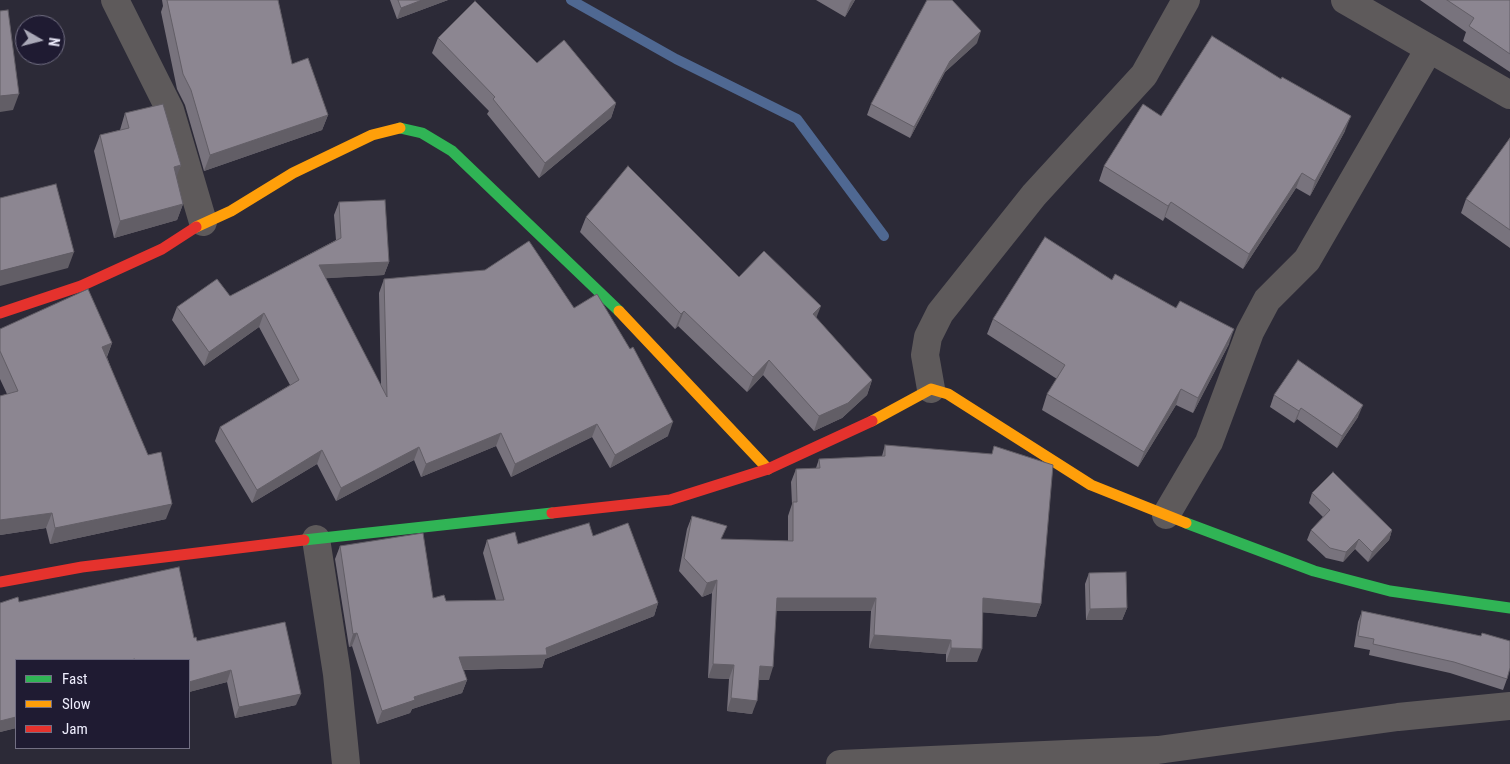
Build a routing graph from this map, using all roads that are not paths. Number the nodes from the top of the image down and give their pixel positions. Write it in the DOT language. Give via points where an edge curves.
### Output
graph roads {
  1 [pos="115,0"];
  2 [pos="1186,0"];
  3 [pos="1345,0"];
  4 [pos="1430,49"];
  5 [pos="1510,95"];
  6 [pos="203,222"];
  7 [pos="0,313"];
  8 [pos="931,389"];
  9 [pos="768,469"];
  10 [pos="1166,515"];
  11 [pos="316,539"];
  12 [pos="0,582"];
  13 [pos="1510,608"];
  14 [pos="1510,706"];
  15 [pos="346,764"];
  16 [pos="840,764"];
  1 -- 6 [label="street" via="170,110"];
  2 -- 8 [label="street" via="1144,75 1034,195 940,313 928,337 925,355"];
  3 -- 4 [label="street"];
  4 -- 5 [label="street"];
  4 -- 10 [label="street" via="1307,260 1267,300 1250,332 1209,442"];
  6 -- 7 [label="street" via="162,249 82,286"];
  6 -- 9 [label="street" via="231,211 293,173 372,135 403,127 422,133 452,151 602,294"];
  8 -- 9 [label="street" via="890,413"];
  8 -- 10 [label="street" via="966,404 1091,485"];
  9 -- 11 [label="street" via="670,500"];
  10 -- 13 [label="street" via="1314,571 1390,591"];
  11 -- 12 [label="street" via="82,567"];
  11 -- 15 [label="street" via="337,674"];
  14 -- 16 [label="street" via="1398,717 1158,750"];
}
